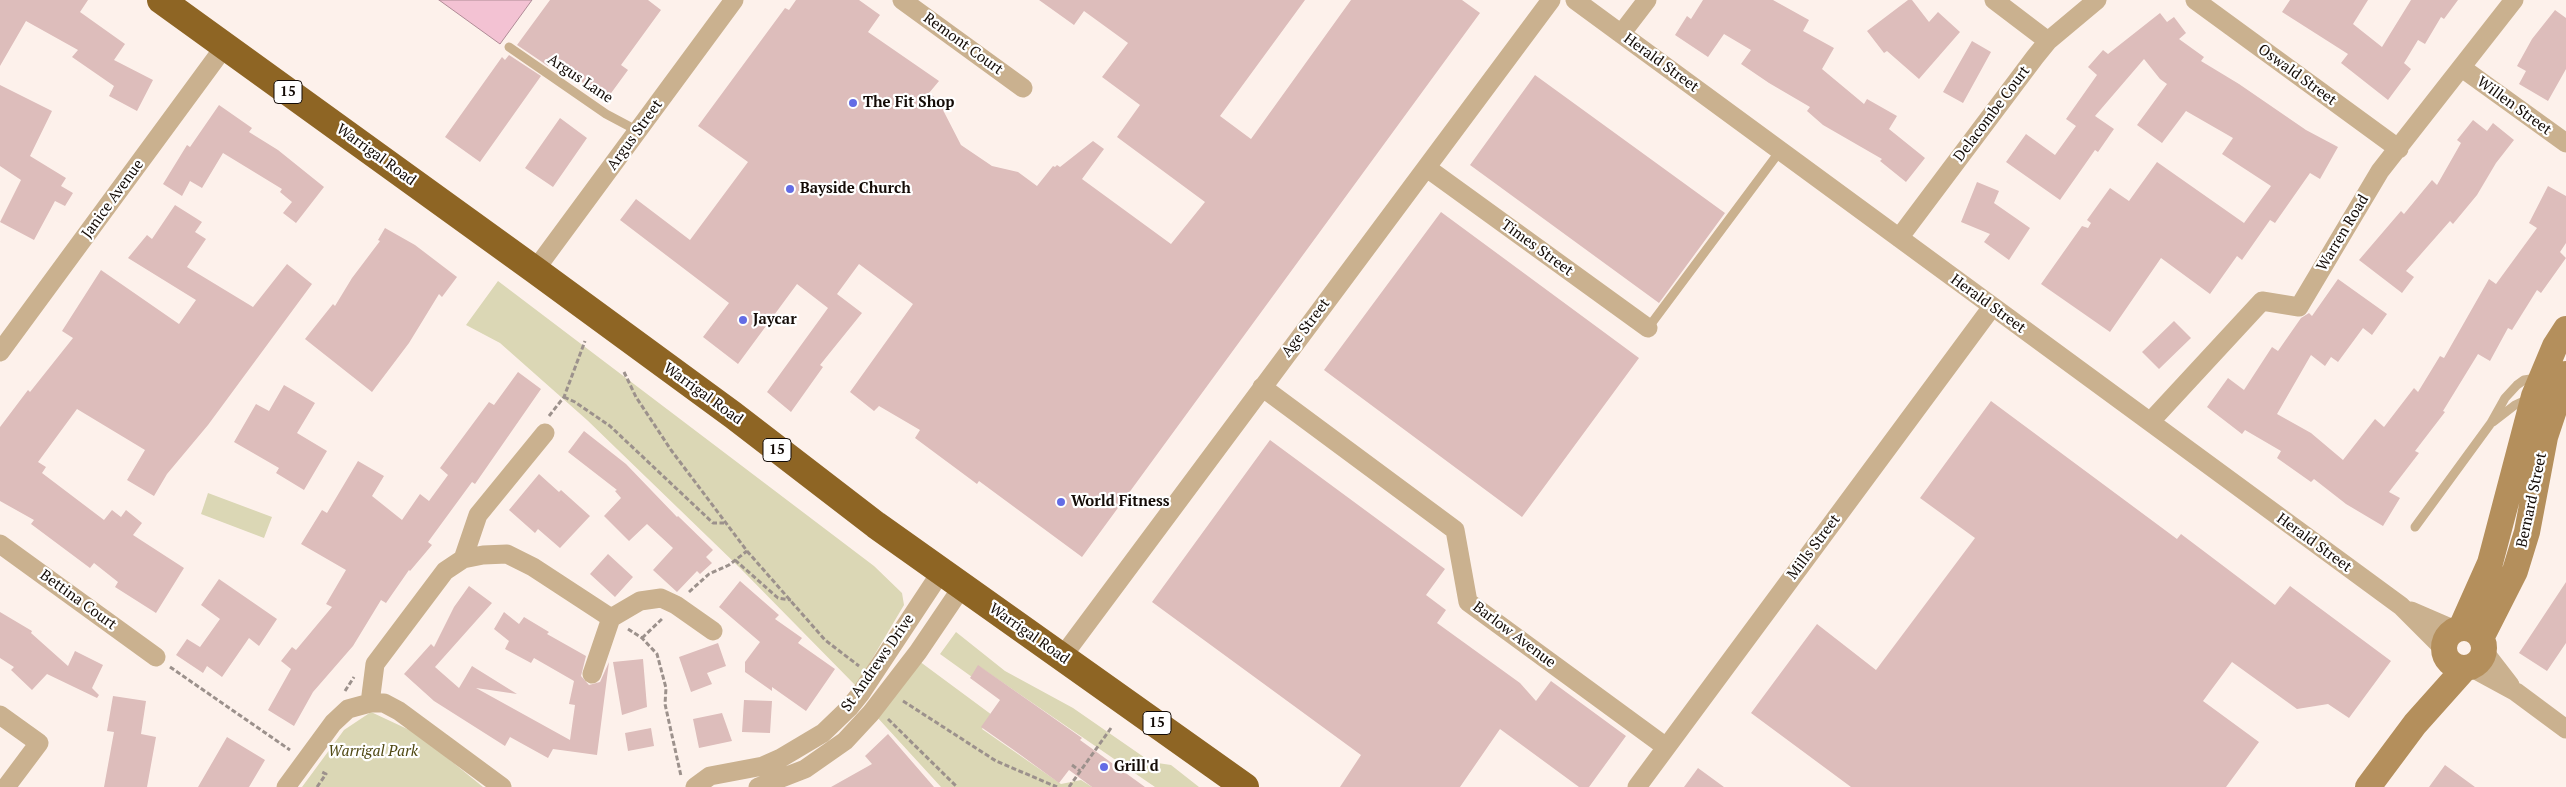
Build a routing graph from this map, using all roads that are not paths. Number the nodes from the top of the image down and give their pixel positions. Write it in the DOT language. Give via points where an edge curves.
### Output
graph roads {
  1 [pos="161,0"];
  2 [pos="734,0"];
  3 [pos="902,0"];
  4 [pos="1551,0"];
  5 [pos="1575,0"];
  6 [pos="1647,0"];
  7 [pos="1994,0"];
  8 [pos="2097,0"];
  9 [pos="2196,0"];
  10 [pos="2514,0"];
  11 [pos="1621,34"];
  12 [pos="2048,41"];
  13 [pos="225,46"];
  14 [pos="508,47"];
  15 [pos="2462,68"];
  16 [pos="1023,88"];
  17 [pos="638,131"];
  18 [pos="2566,144"];
  19 [pos="2399,149"];
  20 [pos="1780,151"];
  21 [pos="1426,168"];
  22 [pos="1900,238"];
  23 [pos="536,270"];
  24 [pos="1992,307"];
  25 [pos="1648,328"];
  26 [pos="2566,329"];
  27 [pos="0,352"];
  28 [pos="2550,385"];
  29 [pos="1262,387"];
  30 [pos="2150,422"];
  31 [pos="2491,423"];
  32 [pos="545,433"];
  33 [pos="2415,527"];
  34 [pos="0,544"];
  35 [pos="463,559"];
  36 [pos="952,579"];
  37 [pos="611,618"];
  38 [pos="713,631"];
  39 [pos="2463,649"];
  40 [pos="156,656"];
  41 [pos="1062,657"];
  42 [pos="592,674"];
  43 [pos="370,703"];
  44 [pos="0,715"];
  45 [pos="2566,729"];
  46 [pos="1666,747"];
  47 [pos="691,785"];
  48 [pos="6,787"];
  49 [pos="286,787"];
  50 [pos="502,787"];
  51 [pos="758,787"];
  52 [pos="1245,787"];
  53 [pos="1636,787"];
  54 [pos="2368,787"];
  1 -- 13 [label="highway, Warrigal Road / 15"];
  2 -- 17 [label="street, Argus Street"];
  3 -- 16 [label="street, Remont Court"];
  4 -- 21 [label="street, Age Street"];
  5 -- 11 [label="street, Herald Street"];
  6 -- 11 [label="street"];
  7 -- 12 [label="street"];
  8 -- 12 [label="street, Delacombe Court"];
  9 -- 19 [label="street, Oswald Street"];
  10 -- 15 [label="street, Warren Road"];
  11 -- 20 [label="street, Herald Street"];
  12 -- 22 [label="street, Delacombe Court"];
  13 -- 23 [label="highway, Warrigal Road / 15"];
  13 -- 27 [label="street, Janice Avenue"];
  14 -- 17 [label="lane, Argus Lane" via="606,114"];
  15 -- 18 [label="street, Willen Street"];
  15 -- 19 [label="street, Warren Road"];
  17 -- 23 [label="street, Argus Street"];
  19 -- 30 [label="street, Warren Road" via="2380,171 2299,307 2262,301"];
  20 -- 22 [label="street, Herald Street"];
  20 -- 25 [label="lane"];
  21 -- 25 [label="street, Times Street"];
  21 -- 29 [label="street, Age Street"];
  22 -- 24 [label="street, Herald Street"];
  23 -- 36 [label="highway, Warrigal Road / 15"];
  24 -- 30 [label="street, Herald Street"];
  24 -- 46 [label="street, Mills Street"];
  26 -- 28 [label="street, Bernard Street"];
  28 -- 31 [label="lane"];
  28 -- 31 [label="lane" via="2524,380 2505,398"];
  28 -- 39 [label="street, Bernard Street"];
  29 -- 41 [label="street, Age Street"];
  29 -- 46 [label="street, Barlow Avenue" via="1455,530 1468,602"];
  30 -- 39 [label="street, Herald Street"];
  31 -- 33 [label="lane"];
  32 -- 35 [label="street" via="478,515"];
  34 -- 40 [label="street, Bettina Court"];
  35 -- 37 [label="street" via="507,554"];
  35 -- 43 [label="street" via="445,571 375,664"];
  36 -- 41 [label="highway, Warrigal Road / 15"];
  36 -- 47 [label="street, St Andrews Drive" via="849,708 823,733 763,766 710,776"];
  36 -- 51 [label="street, St Andrews Drive" via="918,652 857,729 833,751 805,769"];
  37 -- 38 [label="street" via="640,601 661,598"];
  37 -- 42 [label="street"];
  39 -- 45 [label="street, Herald Street"];
  39 -- 54 [label="street, Bernard Street" via="2415,724"];
  41 -- 52 [label="highway, Warrigal Road / 15"];
  43 -- 49 [label="street" via="348,709 333,723"];
  43 -- 50 [label="street" via="384,703 399,711"];
  44 -- 48 [label="street" via="39,743"];
  46 -- 53 [label="street, Mills Street"];
}
